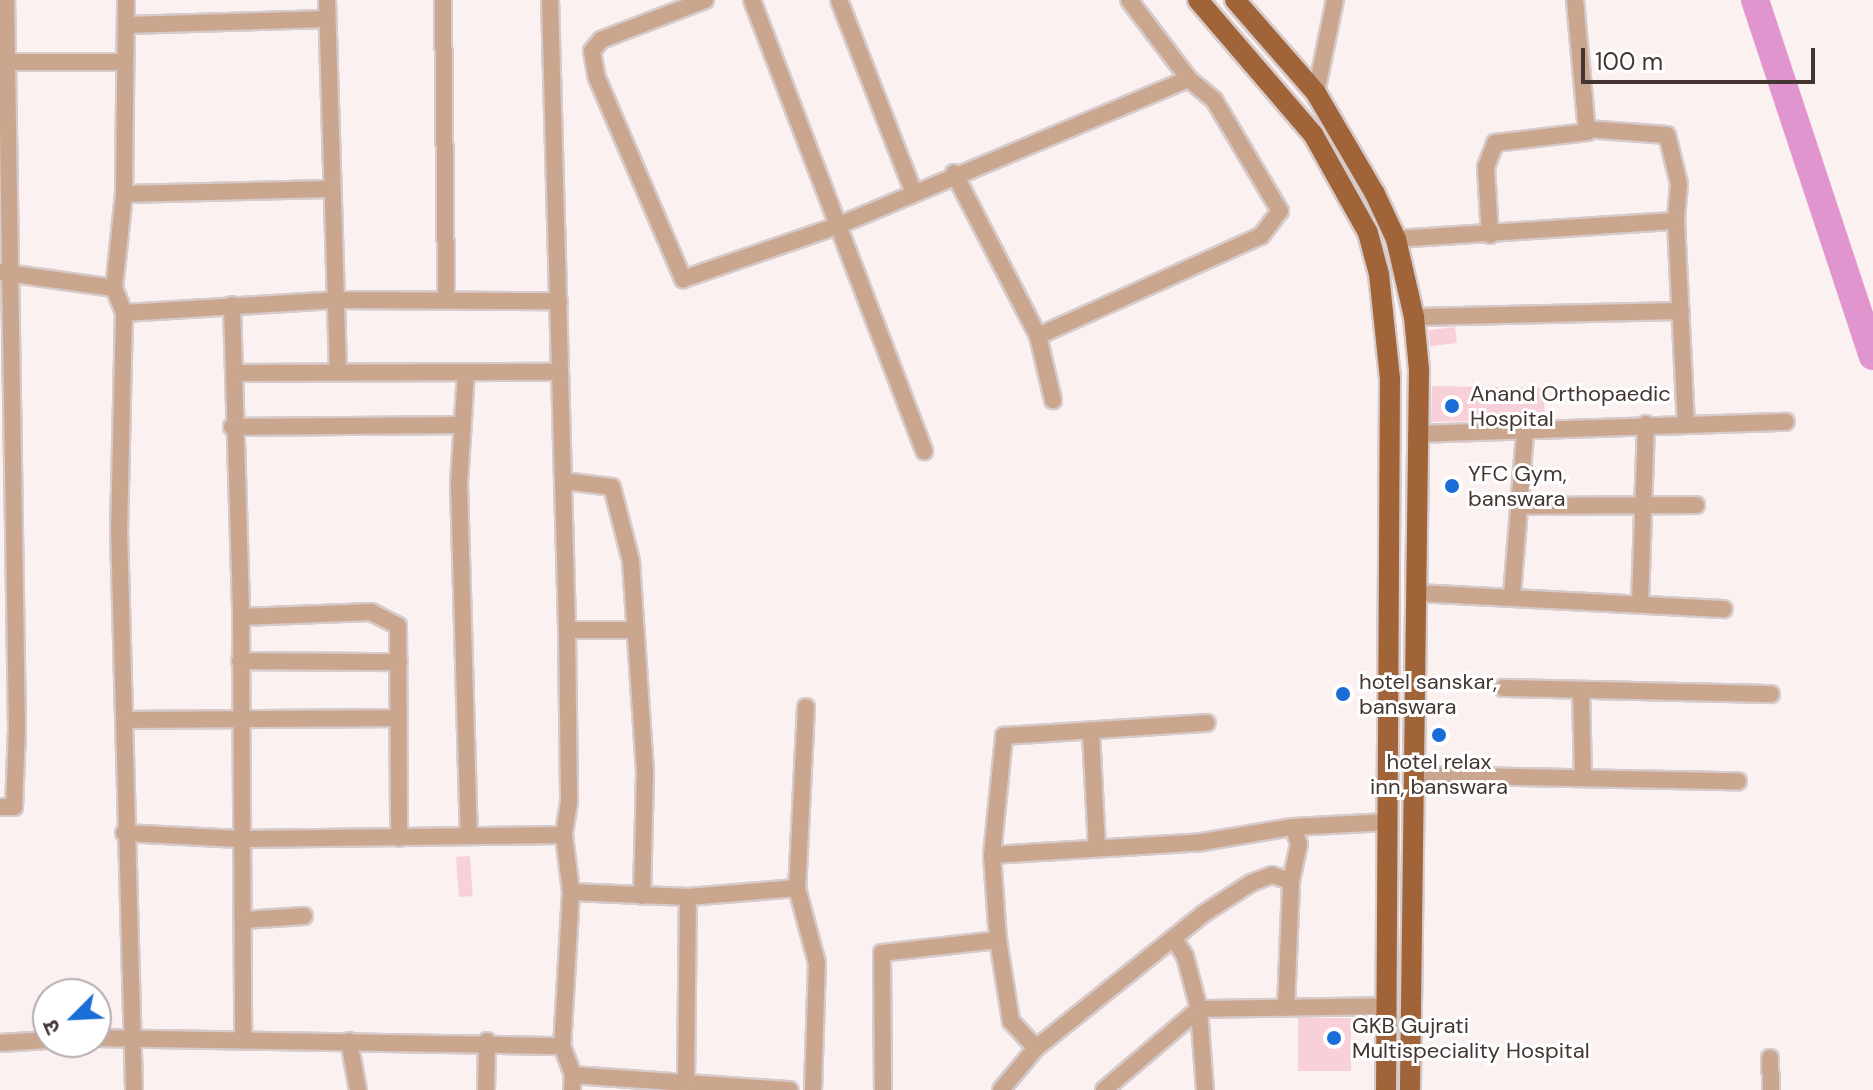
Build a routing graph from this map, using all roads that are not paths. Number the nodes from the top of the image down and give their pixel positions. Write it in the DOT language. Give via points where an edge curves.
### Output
graph roads {
  1 [pos="6,0"];
  2 [pos="126,0"];
  3 [pos="327,0"];
  4 [pos="443,0"];
  5 [pos="550,0"];
  6 [pos="705,0"];
  7 [pos="752,0"];
  8 [pos="839,0"];
  9 [pos="1129,0"];
  10 [pos="1198,0"];
  11 [pos="1235,0"];
  12 [pos="1335,0"];
  13 [pos="1575,0"];
  14 [pos="327,19"];
  15 [pos="126,25"];
  16 [pos="7,62"];
  17 [pos="122,62"];
  18 [pos="1189,79"];
  19 [pos="1316,93"];
  20 [pos="1587,129"];
  21 [pos="954,173"];
  22 [pos="2,181"];
  23 [pos="329,189"];
  24 [pos="913,191"];
  25 [pos="124,194"];
  26 [pos="1676,221"];
  27 [pos="837,226"];
  28 [pos="1490,235"];
  29 [pos="1396,239"];
  30 [pos="4,272"];
  31 [pos="114,288"];
  32 [pos="446,299"];
  33 [pos="335,300"];
  34 [pos="559,301"];
  35 [pos="232,305"];
  36 [pos="1681,311"];
  37 [pos="124,313"];
  38 [pos="1414,317"];
  39 [pos="1038,336"];
  40 [pos="4,371"];
  41 [pos="338,372"];
  42 [pos="466,372"];
  43 [pos="560,372"];
  44 [pos="236,373"];
  45 [pos="1053,400"];
  46 [pos="1786,422"];
  47 [pos="1646,424"];
  48 [pos="462,425"];
  49 [pos="1686,425"];
  50 [pos="232,427"];
  51 [pos="1525,432"];
  52 [pos="1416,434"];
  53 [pos="924,451"];
  54 [pos="564,481"];
  55 [pos="1696,505"];
  56 [pos="1520,506"];
  57 [pos="1644,506"];
  58 [pos="5,522"];
  59 [pos="1415,593"];
  60 [pos="1512,595"];
  61 [pos="1640,604"];
  62 [pos="7,605"];
  63 [pos="1724,609"];
  64 [pos="241,617"];
  65 [pos="567,630"];
  66 [pos="635,630"];
  67 [pos="240,661"];
  68 [pos="399,662"];
  69 [pos="1503,688"];
  70 [pos="1581,690"];
  71 [pos="1771,694"];
  72 [pos="806,707"];
  73 [pos="397,718"];
  74 [pos="126,720"];
  75 [pos="241,722"];
  76 [pos="1207,723"];
  77 [pos="1091,733"];
  78 [pos="7,738"];
  79 [pos="1413,775"];
  80 [pos="1583,776"];
  81 [pos="1738,781"];
  82 [pos="0,807"];
  83 [pos="1388,822"];
  84 [pos="1293,827"];
  85 [pos="124,833"];
  86 [pos="469,835"];
  87 [pos="564,835"];
  88 [pos="399,838"];
  89 [pos="240,839"];
  90 [pos="1097,848"];
  91 [pos="992,855"];
  92 [pos="1291,881"];
  93 [pos="797,888"];
  94 [pos="571,892"];
  95 [pos="642,896"];
  96 [pos="688,897"];
  97 [pos="304,916"];
  98 [pos="244,920"];
  99 [pos="1174,939"];
  100 [pos="998,940"];
  101 [pos="1386,1006"];
  102 [pos="1286,1008"];
  103 [pos="1199,1009"];
  104 [pos="132,1036"];
  105 [pos="112,1037"];
  106 [pos="243,1040"];
  107 [pos="32,1041"];
  108 [pos="349,1041"];
  109 [pos="487,1041"];
  110 [pos="0,1043"];
  111 [pos="562,1046"];
  112 [pos="1036,1048"];
  113 [pos="1770,1058"];
  114 [pos="573,1082"];
  115 [pos="686,1082"];
  116 [pos="134,1090"];
  117 [pos="358,1090"];
  118 [pos="486,1090"];
  119 [pos="789,1090"];
  120 [pos="813,1090"];
  121 [pos="883,1090"];
  122 [pos="1001,1090"];
  123 [pos="1104,1090"];
  124 [pos="1205,1090"];
  125 [pos="1386,1090"];
  126 [pos="1410,1090"];
  127 [pos="1771,1090"];
  1 -- 16 [label="street"];
  2 -- 15 [label="street"];
  3 -- 14 [label="street"];
  4 -- 32 [label="street"];
  5 -- 34 [label="street"];
  6 -- 27 [label="street" via="601,40 592,51 597,78 683,279"];
  7 -- 27 [label="street"];
  8 -- 24 [label="street"];
  9 -- 18 [label="street"];
  10 -- 83 [label="main road" via="1313,134 1368,233 1379,274 1390,379"];
  11 -- 19 [label="main road"];
  12 -- 19 [label="street"];
  13 -- 20 [label="street"];
  14 -- 15 [label="street"];
  14 -- 23 [label="street"];
  15 -- 17 [label="street"];
  16 -- 17 [label="street"];
  16 -- 22 [label="street"];
  17 -- 25 [label="street"];
  18 -- 21 [label="street"];
  18 -- 39 [label="street" via="1214,100 1280,211 1261,236"];
  19 -- 29 [label="main road"];
  20 -- 26 [label="street" via="1667,135 1679,184"];
  20 -- 28 [label="street" via="1495,143 1486,167"];
  21 -- 24 [label="street"];
  21 -- 39 [label="street"];
  22 -- 30 [label="street"];
  23 -- 25 [label="street"];
  23 -- 33 [label="street"];
  24 -- 27 [label="street"];
  25 -- 31 [label="street"];
  26 -- 28 [label="street"];
  26 -- 36 [label="street"];
  27 -- 53 [label="street" via="901,378"];
  28 -- 29 [label="street"];
  29 -- 38 [label="main road"];
  30 -- 31 [label="street"];
  30 -- 40 [label="street"];
  31 -- 37 [label="street"];
  32 -- 33 [label="street"];
  32 -- 34 [label="street"];
  33 -- 35 [label="street"];
  33 -- 41 [label="street"];
  34 -- 43 [label="street"];
  35 -- 37 [label="street"];
  35 -- 44 [label="street"];
  36 -- 38 [label="street"];
  36 -- 49 [label="street"];
  37 -- 74 [label="street" via="119,529"];
  38 -- 52 [label="main road"];
  39 -- 45 [label="street"];
  40 -- 58 [label="street"];
  41 -- 42 [label="street"];
  41 -- 44 [label="street"];
  42 -- 43 [label="street"];
  42 -- 48 [label="street"];
  43 -- 54 [label="street"];
  44 -- 50 [label="street"];
  46 -- 49 [label="street"];
  47 -- 49 [label="street"];
  47 -- 51 [label="street"];
  47 -- 57 [label="street"];
  48 -- 50 [label="street"];
  48 -- 86 [label="street" via="460,608"];
  50 -- 64 [label="street" via="239,488"];
  51 -- 52 [label="street"];
  51 -- 56 [label="street"];
  52 -- 59 [label="main road"];
  54 -- 65 [label="street"];
  54 -- 66 [label="street" via="612,487 631,561"];
  55 -- 57 [label="street"];
  56 -- 57 [label="street"];
  56 -- 60 [label="street"];
  57 -- 61 [label="street"];
  58 -- 62 [label="street"];
  59 -- 60 [label="street"];
  59 -- 79 [label="main road"];
  60 -- 61 [label="street"];
  61 -- 63 [label="street"];
  62 -- 78 [label="street"];
  64 -- 67 [label="street"];
  64 -- 68 [label="street" via="371,612 398,626"];
  65 -- 66 [label="street"];
  65 -- 87 [label="street" via="569,802"];
  66 -- 95 [label="street" via="645,774"];
  67 -- 68 [label="street"];
  67 -- 75 [label="street"];
  68 -- 73 [label="street"];
  69 -- 70 [label="street"];
  70 -- 71 [label="street"];
  70 -- 80 [label="street"];
  72 -- 93 [label="street"];
  73 -- 75 [label="street"];
  73 -- 88 [label="street"];
  74 -- 75 [label="street"];
  74 -- 85 [label="street"];
  75 -- 89 [label="street"];
  76 -- 77 [label="street"];
  77 -- 90 [label="street"];
  77 -- 91 [label="street" via="1004,736"];
  78 -- 82 [label="street" via="14,807"];
  79 -- 80 [label="street"];
  79 -- 126 [label="main road"];
  80 -- 81 [label="street"];
  83 -- 84 [label="street"];
  83 -- 101 [label="main road"];
  84 -- 90 [label="street" via="1202,842"];
  84 -- 92 [label="street" via="1299,844"];
  85 -- 89 [label="street"];
  85 -- 104 [label="street"];
  86 -- 87 [label="street"];
  86 -- 88 [label="street"];
  87 -- 94 [label="street"];
  88 -- 89 [label="street"];
  89 -- 98 [label="street"];
  90 -- 91 [label="street"];
  91 -- 100 [label="street"];
  92 -- 99 [label="street" via="1272,875 1251,883"];
  92 -- 102 [label="street"];
  93 -- 96 [label="street"];
  93 -- 120 [label="street" via="817,963"];
  94 -- 95 [label="street"];
  94 -- 111 [label="street"];
  95 -- 96 [label="street"];
  96 -- 115 [label="street"];
  97 -- 98 [label="street"];
  98 -- 106 [label="street"];
  99 -- 103 [label="street" via="1185,956"];
  99 -- 112 [label="street"];
  100 -- 112 [label="street" via="1011,1021"];
  100 -- 121 [label="street" via="882,953"];
  101 -- 102 [label="street"];
  101 -- 125 [label="main road"];
  102 -- 103 [label="street"];
  103 -- 123 [label="street"];
  103 -- 124 [label="street"];
  104 -- 105 [label="street"];
  104 -- 106 [label="street"];
  104 -- 116 [label="street"];
  106 -- 108 [label="street"];
  107 -- 110 [label="street"];
  108 -- 109 [label="street"];
  108 -- 117 [label="street"];
  109 -- 111 [label="street"];
  109 -- 118 [label="street"];
  111 -- 114 [label="street"];
  112 -- 122 [label="street"];
  113 -- 127 [label="street"];
  114 -- 115 [label="street"];
  115 -- 119 [label="street"];
}
